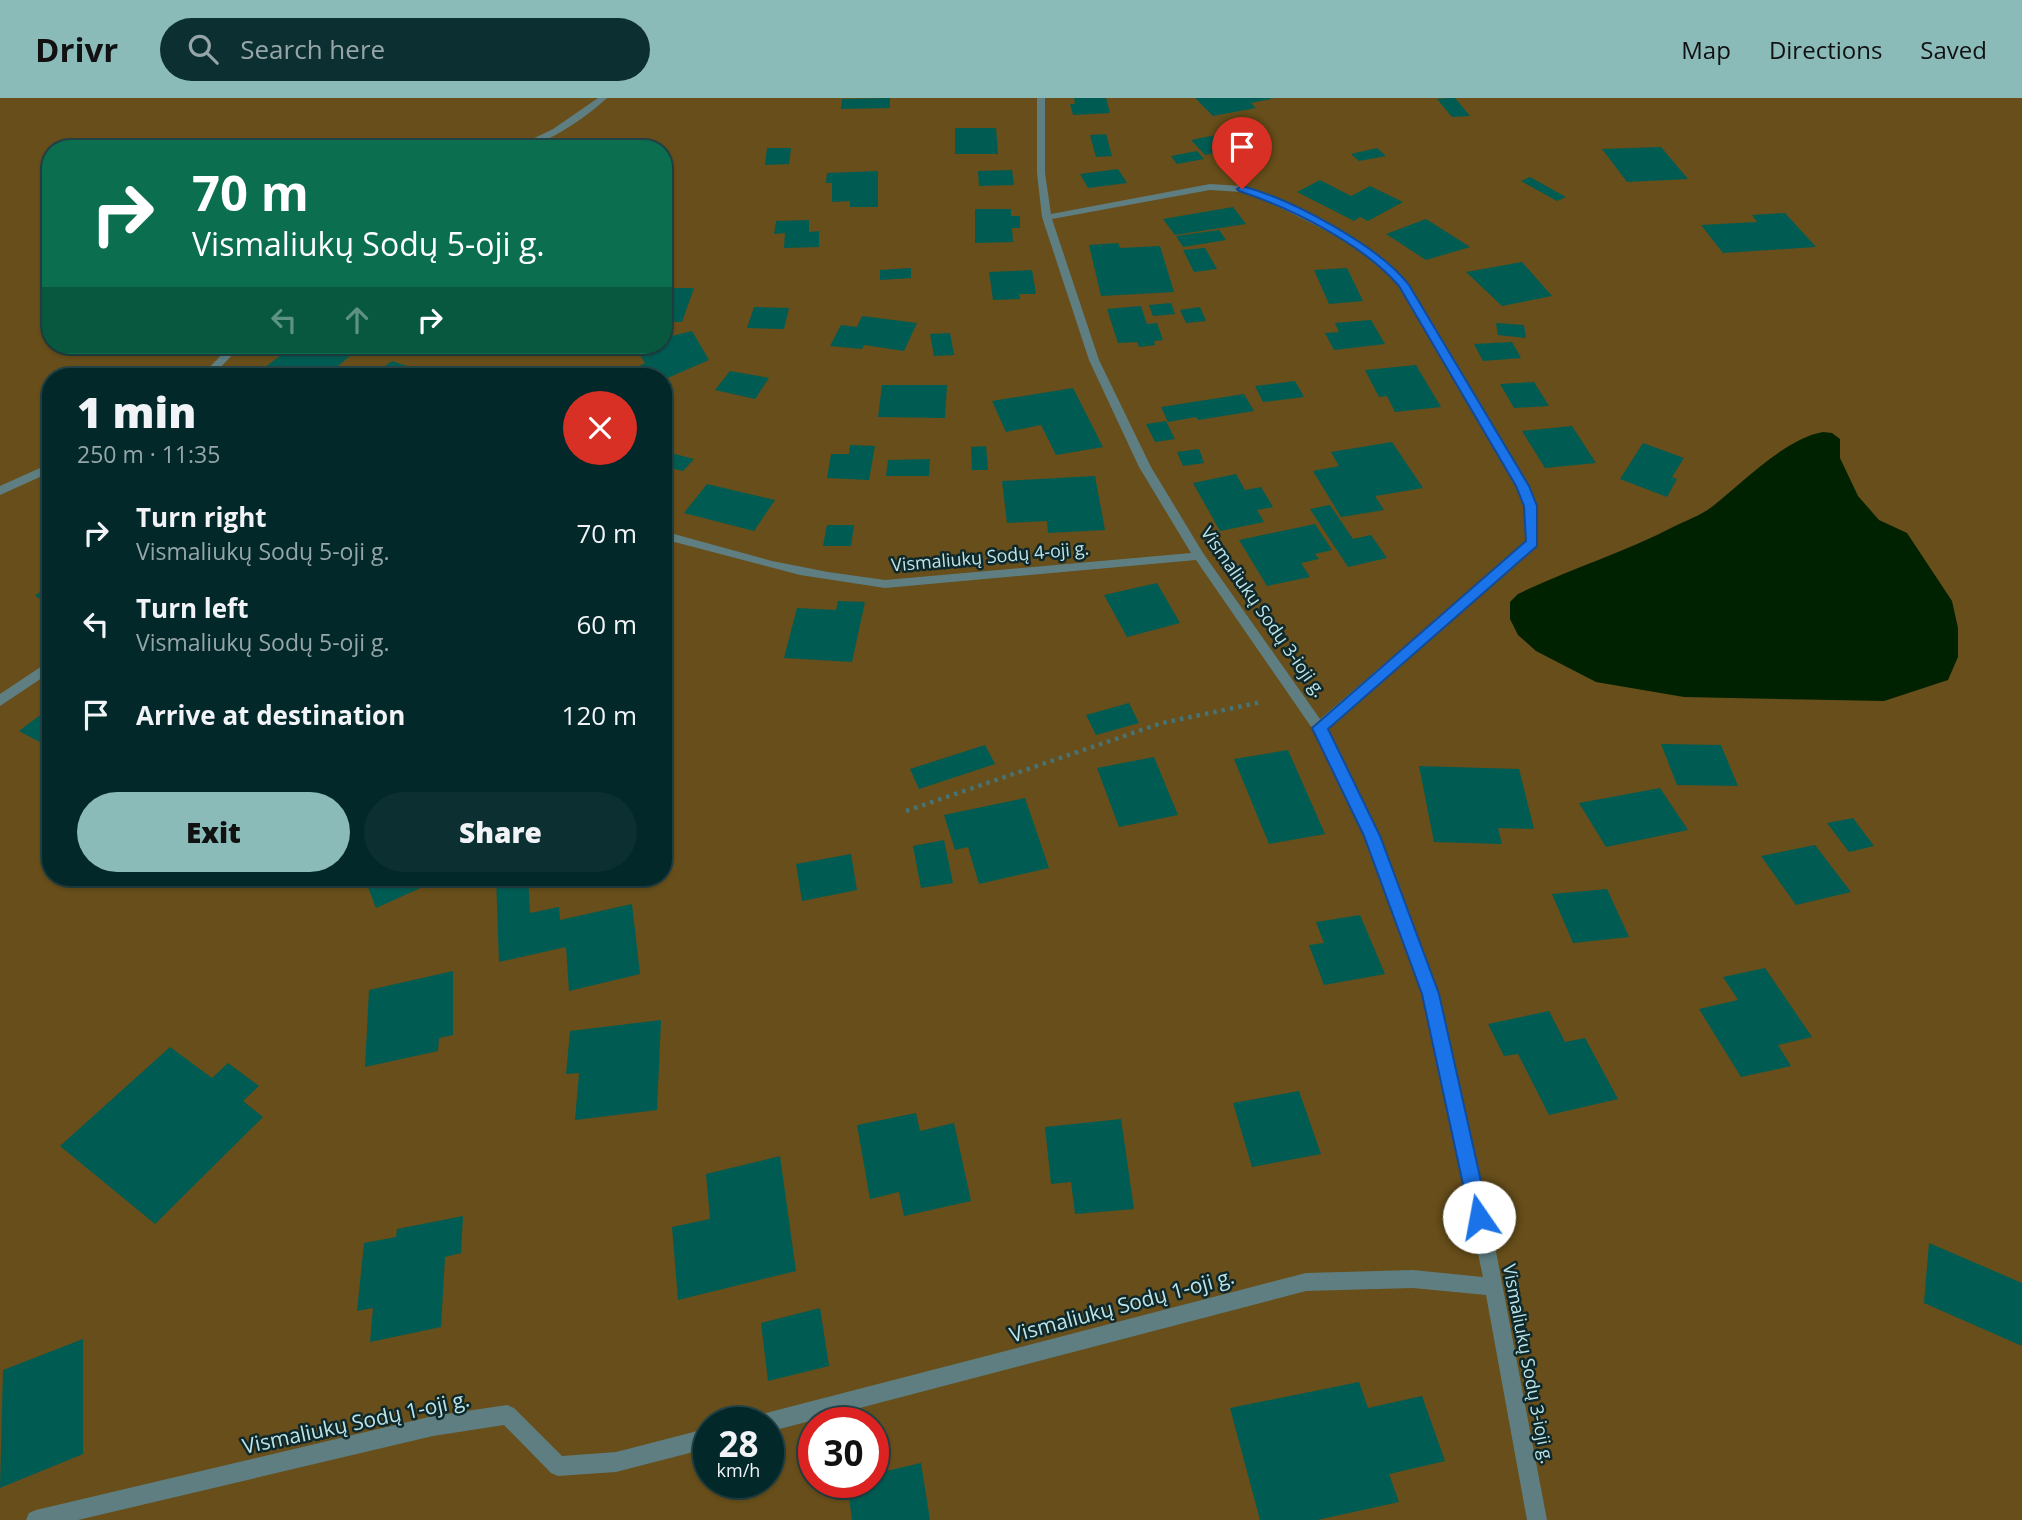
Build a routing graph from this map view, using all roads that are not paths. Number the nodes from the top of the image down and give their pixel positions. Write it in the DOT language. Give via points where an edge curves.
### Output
graph roads {
  1 [pos="603,98"];
  2 [pos="1041,98"];
  3 [pos="536,140"];
  4 [pos="1047,217"];
  5 [pos="228,354"];
  6 [pos="214,368"];
  7 [pos="42,471"];
  8 [pos="0,491"];
  9 [pos="672,538"];
  10 [pos="1199,556"];
  11 [pos="42,671"];
  12 [pos="0,701"];
  13 [pos="1319,728"];
  14 [pos="1494,1287"];
  15 [pos="784,1418"];
  16 [pos="693,1442"];
  17 [pos="36,1520"];
  18 [pos="1537,1520"];
  1 -- 3 [label="street"];
  2 -- 4 [label="street, Vismaliukų Sodų 3-ioji g." via="1041,173"];
  4 -- 10 [label="street, Vismaliukų Sodų 3-ioji g." via="1094,360 1145,467"];
  4 -- 13 [label="street" via="1224,186 1262,195 1356,243 1404,285 1523,486 1531,506 1532,543"];
  5 -- 6 [label="street"];
  7 -- 8 [label="street"];
  9 -- 10 [label="street, Vismaliukų Sodų 4-oji g." via="750,561 838,580 885,584"];
  10 -- 13 [label="street, Vismaliukų Sodų 3-ioji g."];
  11 -- 12 [label="street"];
  13 -- 14 [label="street, Vismaliukų Sodų 3-ioji g." via="1372,836 1430,994"];
  14 -- 15 [label="street, Vismaliukų Sodų 1-oji g." via="1413,1279 1306,1282"];
  14 -- 18 [label="street, Vismaliukų Sodų 3-ioji g."];
  16 -- 17 [label="street, Vismaliukų Sodų 1-oji g." via="616,1462 558,1466 508,1415 433,1426"];
}
